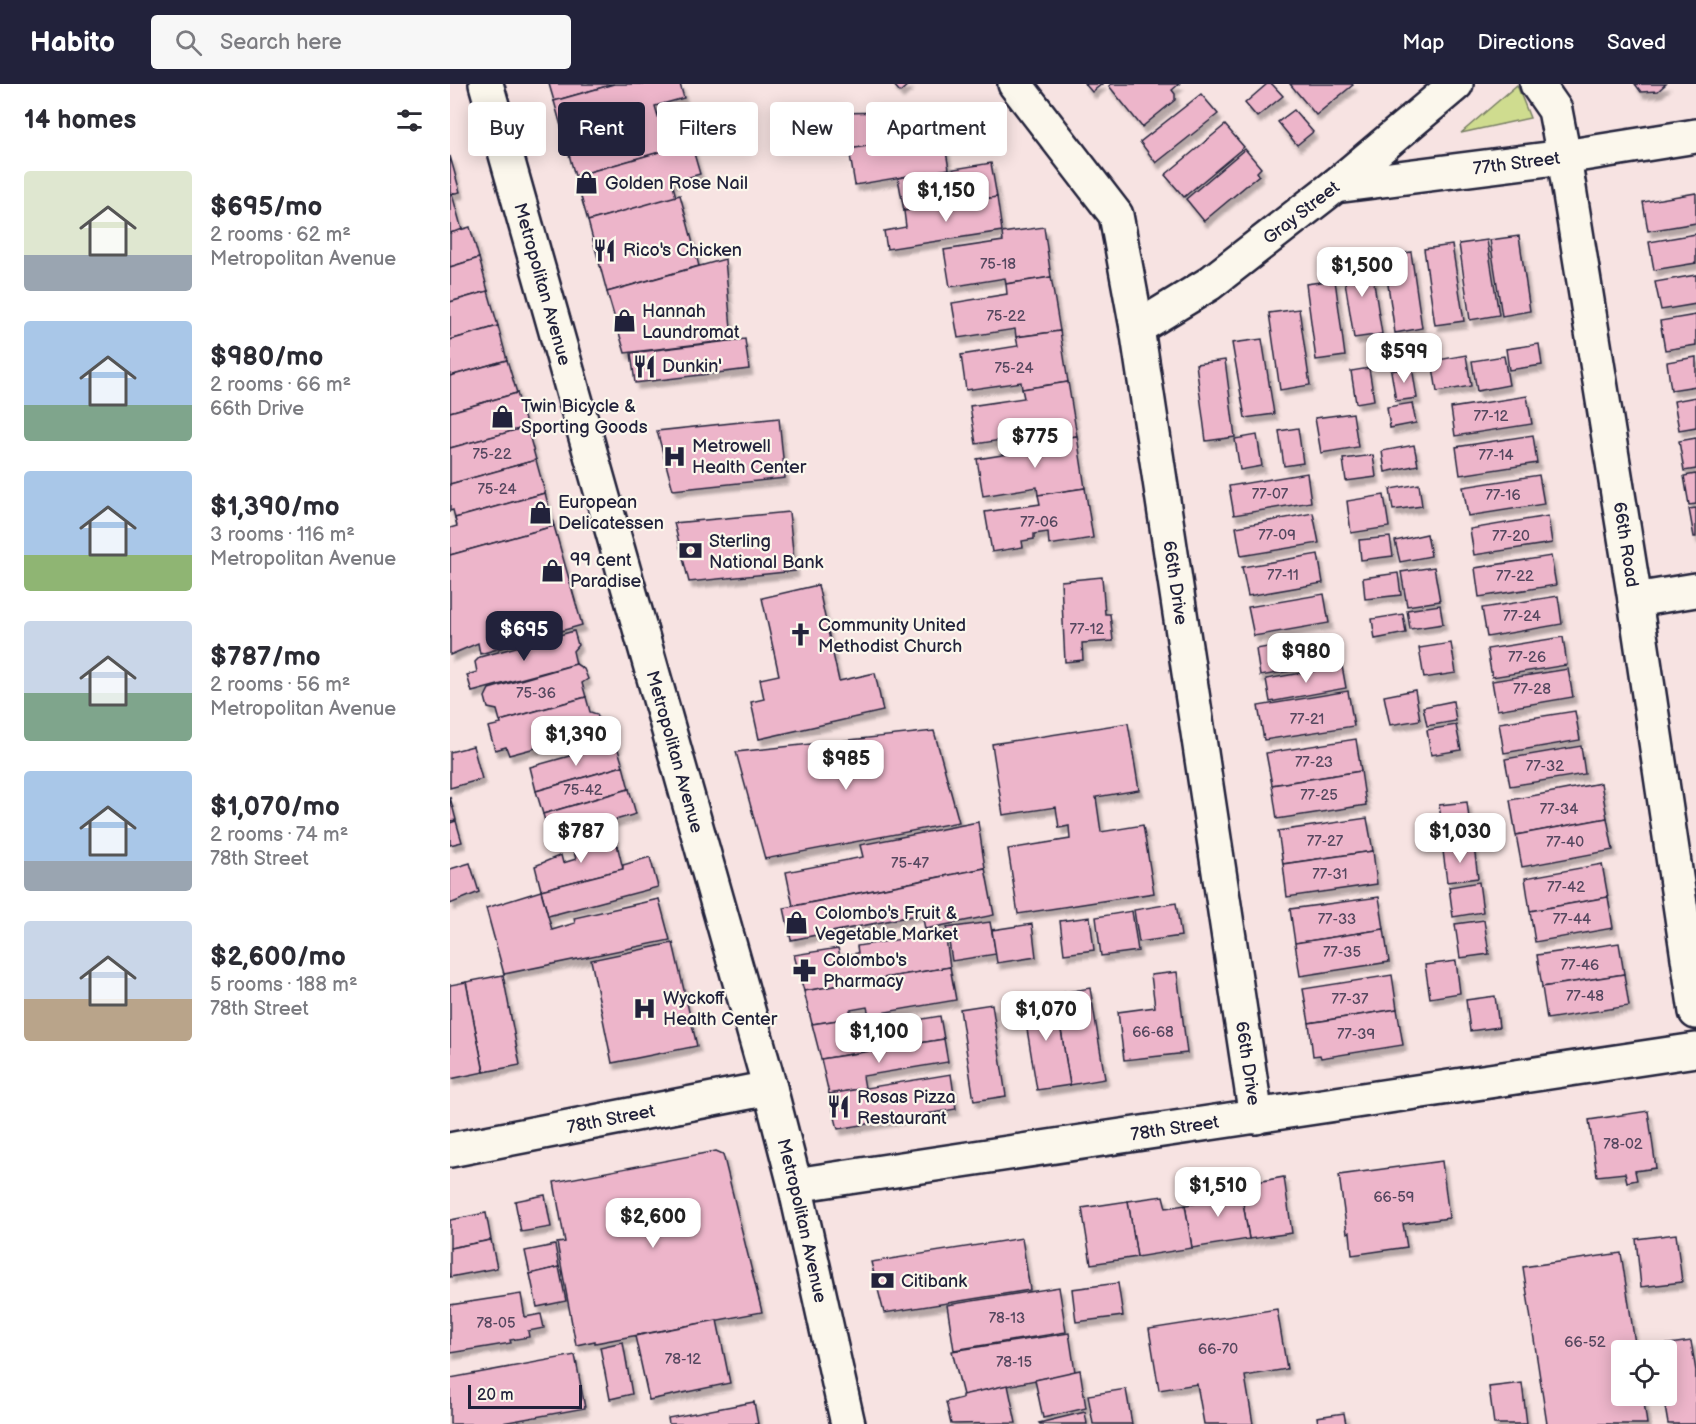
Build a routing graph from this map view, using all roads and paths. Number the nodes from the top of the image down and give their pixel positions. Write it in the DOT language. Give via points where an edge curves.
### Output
graph roads {
  1 [pos="486,84"];
  2 [pos="1015,84"];
  3 [pos="1456,84"];
  4 [pos="1537,84"];
  5 [pos="1696,136"];
  6 [pos="1564,157"];
  7 [pos="1335,186"];
  8 [pos="1137,328"];
  9 [pos="1696,590"];
  10 [pos="1635,600"];
  11 [pos="1696,1012"];
  12 [pos="1696,1050"];
  13 [pos="770,1088"];
  14 [pos="1256,1117"];
  15 [pos="450,1150"];
  16 [pos="795,1185"];
  17 [pos="848,1424"];
  1 -- 13 [label="street, Metropolitan Avenue"];
  2 -- 8 [label="street, 66th Drive" via="1116,215"];
  3 -- 7 [label="street, Gray Street"];
  4 -- 6 [label="street, 66th Road" via="1555,110"];
  5 -- 6 [label="street, 77th Street"];
  6 -- 7 [label="street, 77th Street"];
  6 -- 10 [label="street, 66th Road"];
  7 -- 8 [label="street, Gray Street" via="1209,284"];
  8 -- 14 [label="street, 66th Drive"];
  9 -- 10 [label="street"];
  10 -- 11 [label="street, 66th Road"];
  12 -- 14 [label="street, 78th Street"];
  13 -- 15 [label="street, 78th Street"];
  13 -- 16 [label="street, Metropolitan Avenue"];
  14 -- 16 [label="street, 78th Street"];
  16 -- 17 [label="street, Metropolitan Avenue"];
}
